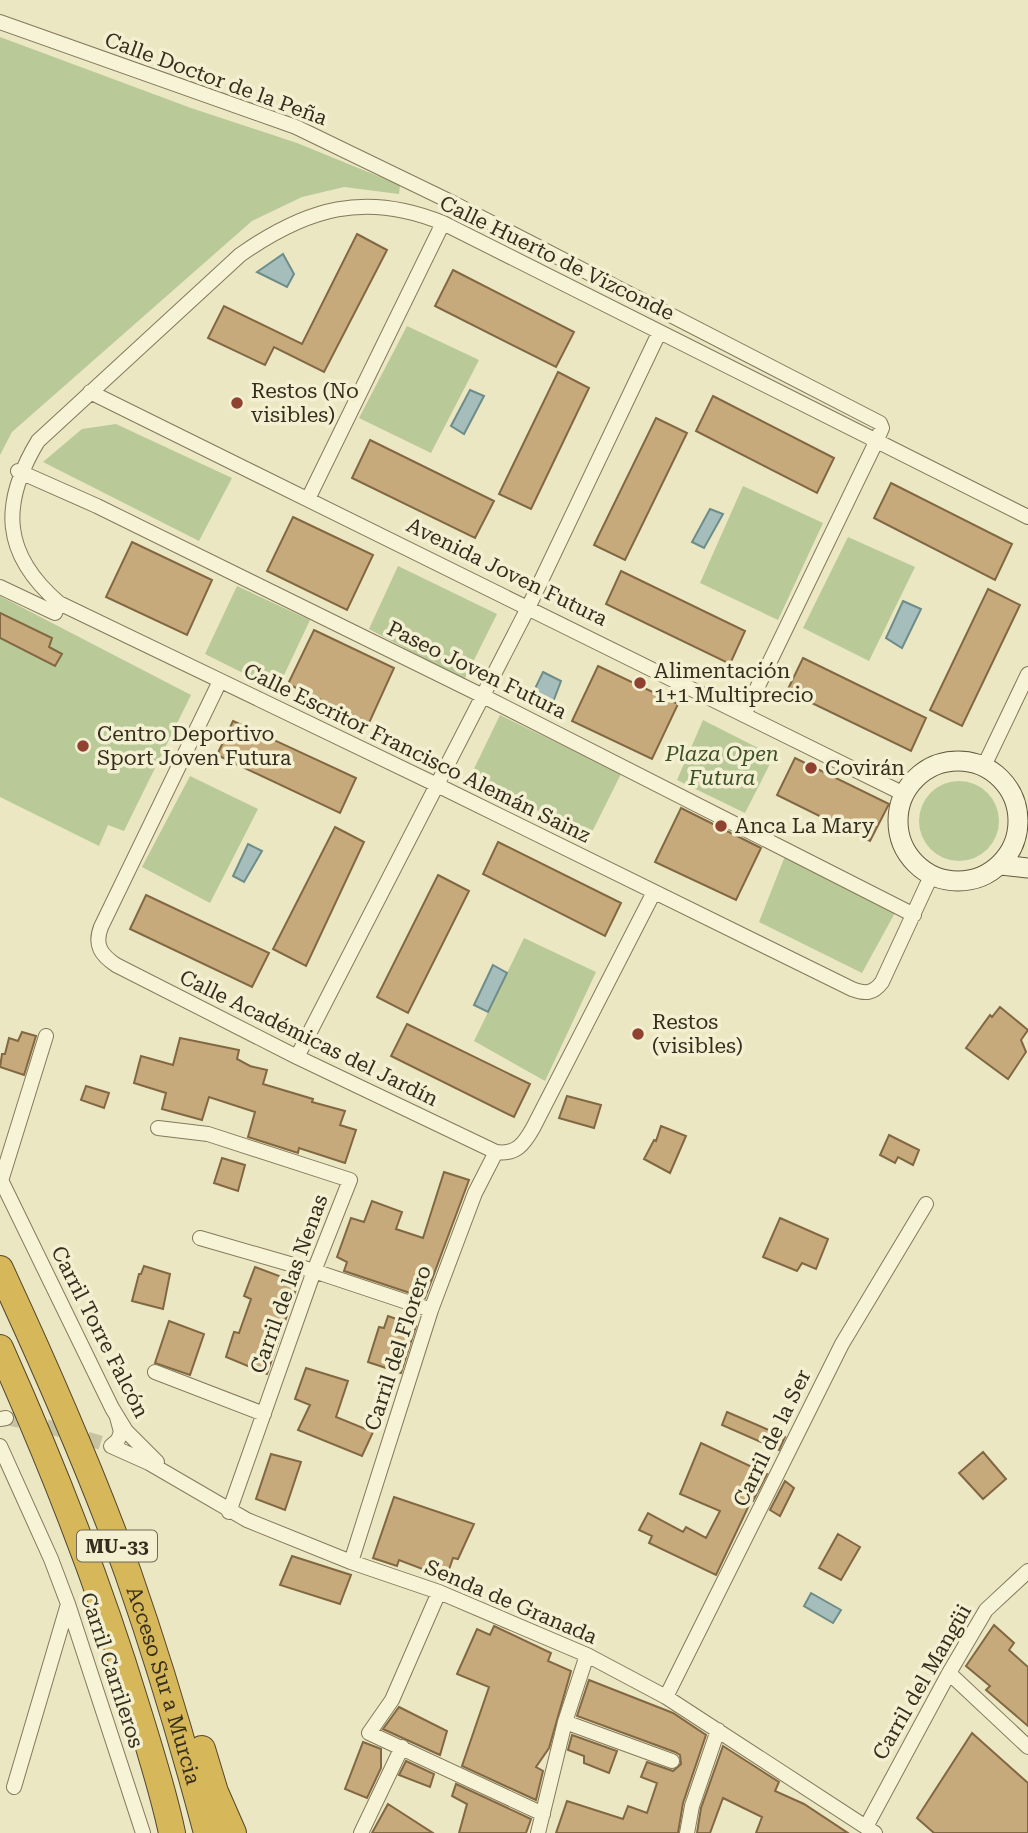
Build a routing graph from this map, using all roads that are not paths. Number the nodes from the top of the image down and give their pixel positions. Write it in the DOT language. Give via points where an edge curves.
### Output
graph roads {
  1 [pos="0,22"];
  2 [pos="443,223"];
  3 [pos="659,332"];
  4 [pos="90,392"];
  5 [pos="876,442"];
  6 [pos="18,471"];
  7 [pos="308,499"];
  8 [pos="1028,517"];
  9 [pos="0,587"];
  10 [pos="59,604"];
  11 [pos="528,608"];
  12 [pos="1028,674"];
  13 [pos="220,681"];
  14 [pos="483,696"];
  15 [pos="744,715"];
  16 [pos="984,766"];
  17 [pos="437,785"];
  18 [pos="904,794"];
  19 [pos="1023,841"];
  20 [pos="1001,865"];
  21 [pos="1028,868"];
  22 [pos="931,876"];
  23 [pos="654,892"];
  24 [pos="915,915"];
  25 [pos="46,1036"];
  26 [pos="297,1057"];
  27 [pos="158,1128"];
  28 [pos="503,1153"];
  29 [pos="1,1179"];
  30 [pos="926,1204"];
  31 [pos="200,1238"];
  32 [pos="0,1269"];
  33 [pos="314,1271"];
  34 [pos="431,1310"];
  35 [pos="0,1348"];
  36 [pos="155,1372"];
  37 [pos="50,1381"];
  38 [pos="264,1414"];
  39 [pos="117,1417"];
  40 [pos="0,1446"];
  41 [pos="188,1487"];
  42 [pos="229,1512"];
  43 [pos="351,1562"];
  44 [pos="1028,1571"];
  45 [pos="439,1592"];
  46 [pos="68,1604"];
  47 [pos="587,1655"];
  48 [pos="948,1673"];
  49 [pos="666,1697"];
  50 [pos="565,1722"];
  51 [pos="718,1730"];
  52 [pos="1028,1747"];
  53 [pos="402,1748"];
  54 [pos="672,1761"];
  55 [pos="14,1787"];
  56 [pos="543,1814"];
  57 [pos="871,1829"];
  58 [pos="143,1833"];
  59 [pos="173,1833"];
  60 [pos="207,1833"];
  61 [pos="233,1833"];
  62 [pos="361,1833"];
  63 [pos="538,1833"];
  64 [pos="687,1833"];
  1 -- 5 [label="street, Calle Doctor de la Peña" via="308,133 878,421 882,428"];
  2 -- 3 [label="street, Calle Huerto de Vizconde"];
  2 -- 4 [label="street, Calle Huerto de Vizconde" via="388,207 365,206 339,208 289,225 240,255"];
  2 -- 7 [label="street"];
  3 -- 5 [label="street, Calle Huerto de Vizconde"];
  3 -- 11 [label="street"];
  4 -- 6 [label="street, Calle Escritor Francisco Alemán Sainz" via="38,441"];
  4 -- 7 [label="street, Avenida Joven Futura"];
  5 -- 8 [label="street, Calle Huerto de Vizconde"];
  5 -- 15 [label="street"];
  6 -- 10 [label="street, Calle Escritor Francisco Alemán Sainz" via="8,515 13,542 30,576"];
  6 -- 14 [label="street, Paseo Joven Futura"];
  7 -- 11 [label="street, Avenida Joven Futura"];
  9 -- 10 [label="street" via="55,613"];
  10 -- 13 [label="street, Calle Escritor Francisco Alemán Sainz"];
  11 -- 14 [label="street"];
  11 -- 15 [label="street, Avenida Joven Futura"];
  12 -- 16 [label="street"];
  13 -- 17 [label="street, Calle Escritor Francisco Alemán Sainz"];
  13 -- 26 [label="street, Calle Académicas del Jardín" via="101,927 98,946 116,965"];
  14 -- 17 [label="street"];
  14 -- 24 [label="street, Paseo Joven Futura"];
  15 -- 18 [label="street, Avenida Joven Futura"];
  16 -- 18 [label="street" via="947,761 930,767"];
  16 -- 19 [label="street" via="1003,780 1016,801"];
  17 -- 23 [label="street, Calle Escritor Francisco Alemán Sainz"];
  17 -- 26 [label="street"];
  18 -- 22 [label="street" via="898,817 901,840 912,861"];
  19 -- 20 [label="street"];
  20 -- 21 [label="street"];
  20 -- 22 [label="street" via="980,878 955,882"];
  22 -- 24 [label="street, Calle Escritor Francisco Alemán Sainz"];
  23 -- 24 [label="street, Calle Escritor Francisco Alemán Sainz" via="861,992 872,992 882,982"];
  23 -- 28 [label="street, Carril del Florero" via="533,1128 519,1149"];
  25 -- 29 [label="street"];
  26 -- 28 [label="street, Calle Académicas del Jardín"];
  27 -- 33 [label="street, Carril de las Nenas" via="208,1134 350,1180"];
  28 -- 34 [label="street, Carril del Florero" via="466,1215"];
  29 -- 39 [label="street, Carril Torre Falcón"];
  30 -- 49 [label="street, Carril de la Ser" via="842,1344"];
  31 -- 33 [label="street"];
  32 -- 37 [label="highway, Acceso Sur a Murcia / MU-33"];
  33 -- 34 [label="street"];
  33 -- 38 [label="street, Carril de las Nenas"];
  34 -- 43 [label="street, Carril del Florero"];
  35 -- 59 [label="highway, Acceso Sur a Murcia / MU-33" via="97,1588"];
  36 -- 38 [label="street"];
  37 -- 60 [label="highway, Acceso Sur a Murcia / MU-33" via="127,1571"];
  37 -- 61 [label="highway" via="119,1517"];
  38 -- 42 [label="street, Carril de las Nenas"];
  39 -- 41 [label="street, Carril Torre Falcón" via="140,1447"];
  39 -- 41 [label="street, Senda de Granada" via="121,1432 111,1446"];
  40 -- 46 [label="street, Carril Carrileros"];
  41 -- 42 [label="street, Senda de Granada"];
  42 -- 43 [label="street, Senda de Granada"];
  43 -- 45 [label="street, Senda de Granada"];
  44 -- 48 [label="street, Carril del Mangüi" via="986,1610"];
  45 -- 47 [label="street, Senda de Granada"];
  45 -- 53 [label="street" via="391,1700 369,1733"];
  46 -- 55 [label="street"];
  46 -- 58 [label="street, Carril Carrileros"];
  47 -- 49 [label="street, Senda de Granada"];
  47 -- 50 [label="street"];
  48 -- 52 [label="street"];
  48 -- 57 [label="street, Carril del Mangüi"];
  49 -- 51 [label="street, Senda de Granada"];
  50 -- 54 [label="street"];
  50 -- 56 [label="street"];
  51 -- 57 [label="street, Senda de Granada"];
  51 -- 64 [label="street"];
  53 -- 56 [label="street"];
  53 -- 62 [label="street"];
  56 -- 63 [label="street"];
}
